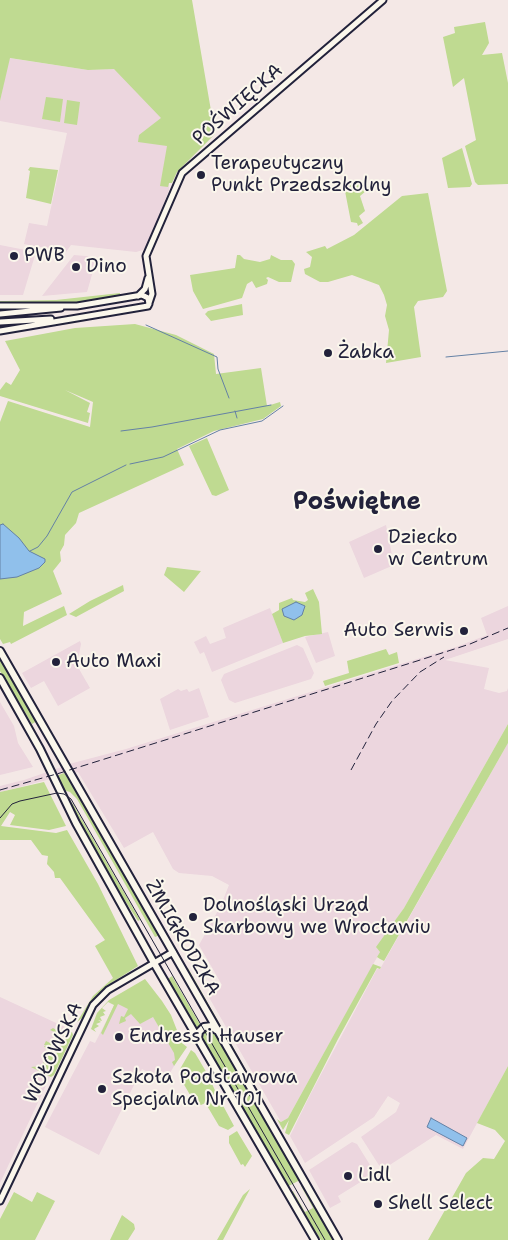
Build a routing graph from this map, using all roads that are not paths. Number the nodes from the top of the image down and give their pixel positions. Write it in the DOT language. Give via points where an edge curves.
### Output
graph roads {
  1 [pos="383,0"];
  2 [pos="148,275"];
  3 [pos="138,296"];
  4 [pos="149,305"];
  5 [pos="0,306"];
  6 [pos="77,306"];
  7 [pos="0,314"];
  8 [pos="71,318"];
  9 [pos="0,322"];
  10 [pos="0,331"];
  11 [pos="0,651"];
  12 [pos="0,678"];
  13 [pos="173,952"];
  14 [pos="154,963"];
  15 [pos="218,1032"];
  16 [pos="198,1038"];
  17 [pos="0,1201"];
  18 [pos="315,1240"];
  19 [pos="338,1240"];
  1 -- 2 [label="street, POŚWIĘCKA" via="182,173 146,256"];
  2 -- 3 [label="street" via="145,289"];
  2 -- 4 [label="street" via="152,294"];
  3 -- 4 [label="street" via="148,297"];
  3 -- 6 [label="street"];
  4 -- 8 [label="street"];
  5 -- 6 [label="street"];
  6 -- 7 [label="street"];
  8 -- 9 [label="street"];
  8 -- 10 [label="street"];
  11 -- 13 [label="main road, ŻMIGRODZKA"];
  12 -- 14 [label="main road, ŻMIGRODZKA"];
  13 -- 14 [label="street, WOŁOWSKA"];
  13 -- 15 [label="main road, ŻMIGRODZKA"];
  14 -- 16 [label="main road, ŻMIGRODZKA"];
  14 -- 17 [label="street, WOŁOWSKA" via="108,990 93,1005"];
  15 -- 16 [label="main road" via="212,1026 205,1026"];
  15 -- 19 [label="main road, ŻMIGRODZKA"];
  16 -- 18 [label="main road, ŻMIGRODZKA"];
}
